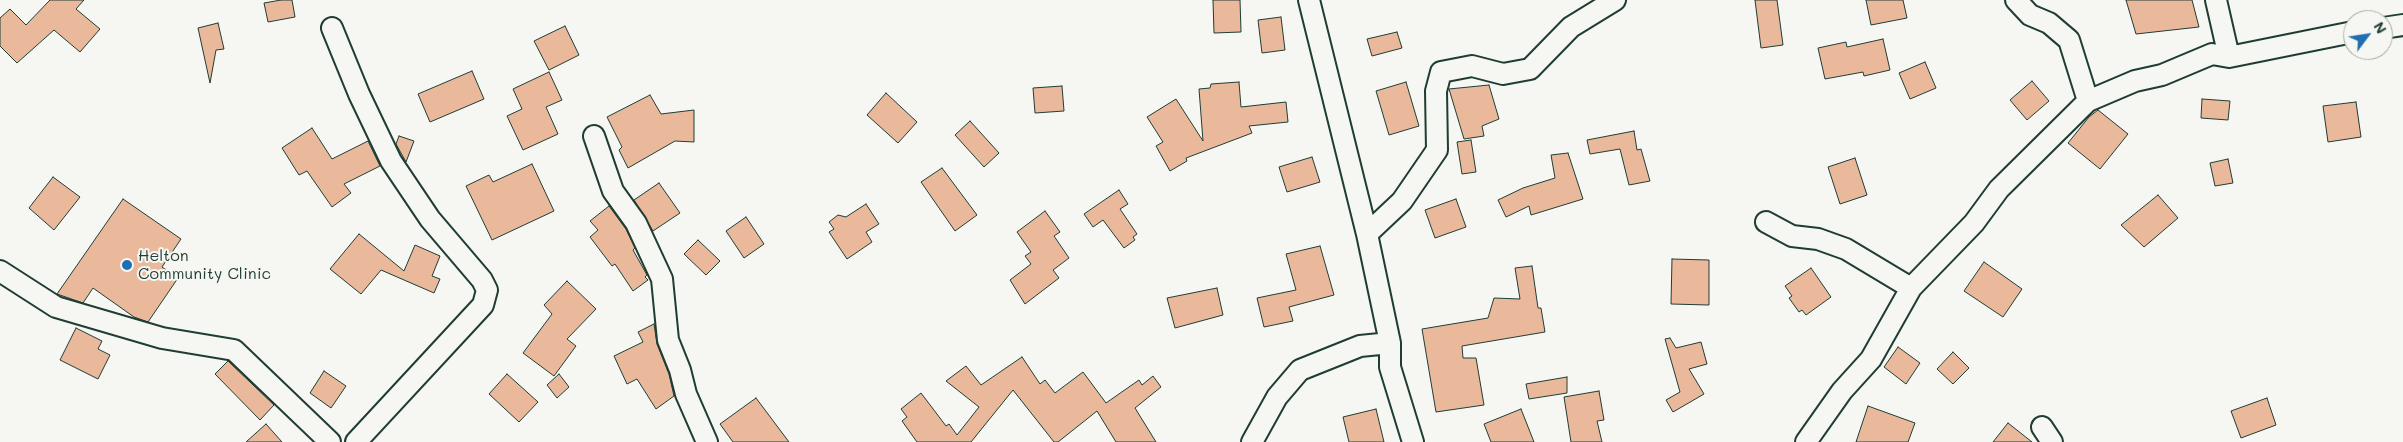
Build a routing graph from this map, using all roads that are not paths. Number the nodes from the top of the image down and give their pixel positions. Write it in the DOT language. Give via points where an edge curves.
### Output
graph roads {
  1 [pos="1309,0"];
  2 [pos="1615,0"];
  3 [pos="2016,0"];
  4 [pos="2216,0"];
  5 [pos="332,28"];
  6 [pos="2343,34"];
  7 [pos="2229,57"];
  8 [pos="2088,101"];
  9 [pos="594,136"];
  10 [pos="1766,222"];
  11 [pos="1367,234"];
  12 [pos="0,271"];
  13 [pos="1911,288"];
  14 [pos="1390,343"];
  15 [pos="330,442"];
  16 [pos="356,442"];
  17 [pos="707,442"];
  18 [pos="1252,442"];
  19 [pos="1414,442"];
  20 [pos="1806,442"];
  1 -- 11 [label="street"];
  2 -- 11 [label="street" via="1571,27 1530,69 1503,74 1472,66 1441,72 1436,91 1437,150 1402,201"];
  3 -- 8 [label="street" via="2030,15 2049,23 2069,40"];
  4 -- 7 [label="street"];
  5 -- 16 [label="street" via="391,161 430,219 487,290 483,305"];
  6 -- 7 [label="street"];
  7 -- 8 [label="street" via="2212,54"];
  8 -- 13 [label="street" via="1999,189 1974,223"];
  9 -- 17 [label="street" via="613,191 636,223 662,279 668,340"];
  10 -- 13 [label="street" via="1792,236 1818,239 1846,249"];
  11 -- 14 [label="street"];
  12 -- 15 [label="street" via="56,307 162,338 234,350"];
  13 -- 20 [label="street" via="1871,359 1842,391"];
  14 -- 18 [label="street" via="1360,346 1300,370 1277,397"];
  14 -- 19 [label="street" via="1390,367"];
}
